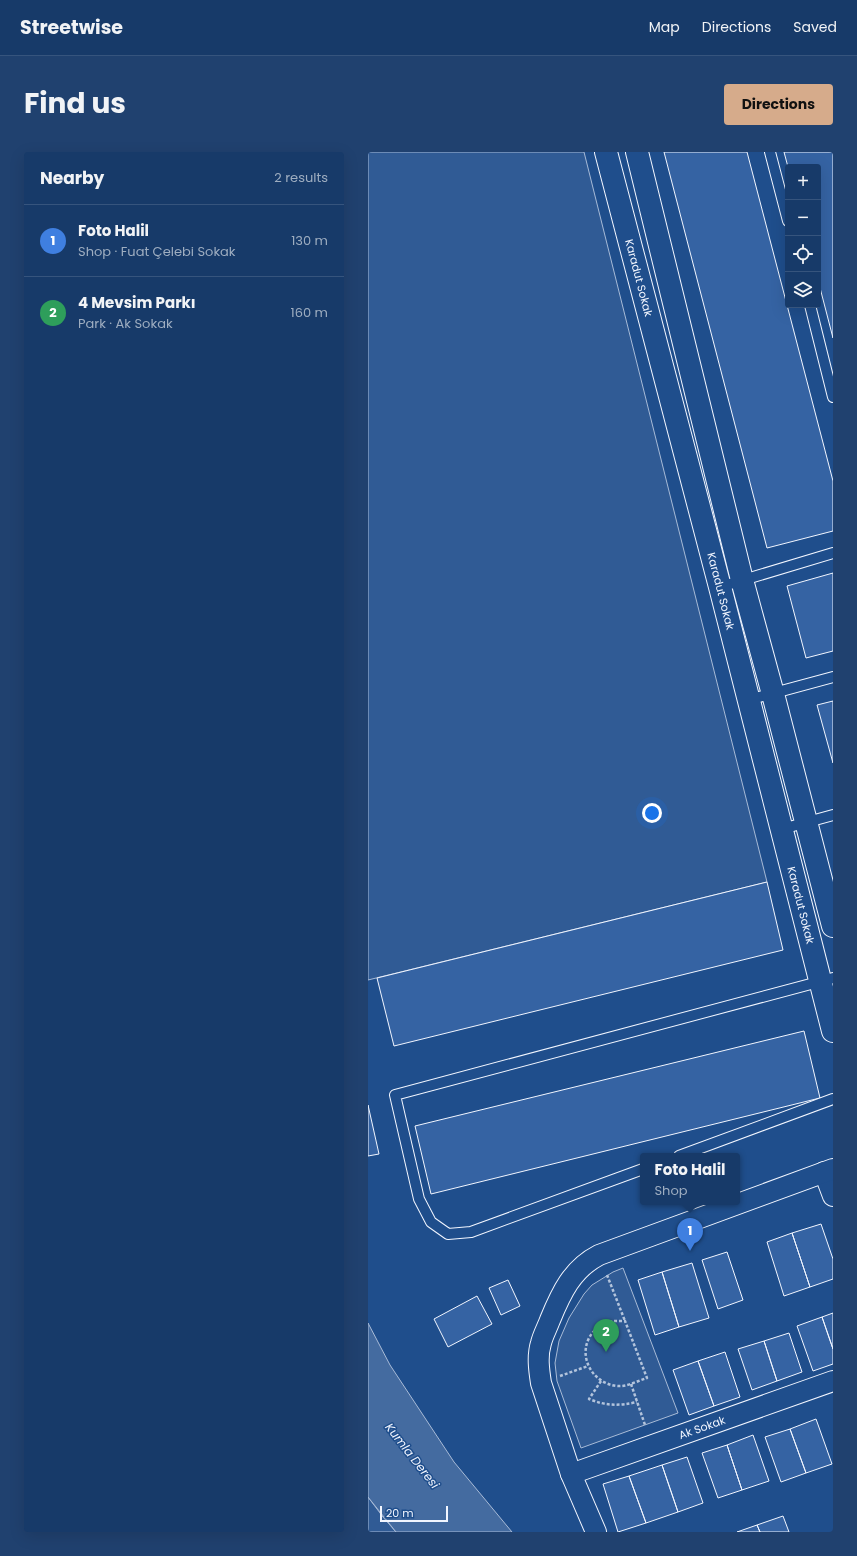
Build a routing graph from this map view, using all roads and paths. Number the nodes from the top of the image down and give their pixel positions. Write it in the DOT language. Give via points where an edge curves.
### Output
graph roads {
  1 [pos="606,152"];
  2 [pos="637,152"];
  3 [pos="770,152"];
  4 [pos="785,210"];
  5 [pos="811,308"];
  6 [pos="833,397"];
  7 [pos="833,553"];
  8 [pos="742,580"];
  9 [pos="720,587"];
  10 [pos="833,677"];
  11 [pos="773,694"];
  12 [pos="748,700"];
  13 [pos="833,815"];
  14 [pos="806,822"];
  15 [pos="782,829"];
  16 [pos="833,926"];
  17 [pos="826,980"];
  18 [pos="833,1031"];
  19 [pos="833,1099"];
  20 [pos="687,1153"];
  21 [pos="640,1170"];
  22 [pos="829,1171"];
  23 [pos="833,1196"];
  24 [pos="740,1204"];
  25 [pos="736,1205"];
  26 [pos="599,1255"];
  27 [pos="625,1321"];
  28 [pos="588,1366"];
  29 [pos="601,1381"];
  30 [pos="833,1381"];
  31 [pos="541,1383"];
  32 [pos="631,1384"];
  33 [pos="636,1402"];
  34 [pos="653,1445"];
  35 [pos="570,1474"];
  36 [pos="596,1532"];
  1 -- 9 [label="street, Karadut Sokak"];
  2 -- 8 [label="street, Karadut Sokak"];
  3 -- 4 [label="lane"];
  5 -- 6 [label="lane"];
  7 -- 8 [label="lane"];
  8 -- 9 [label="lane"];
  8 -- 11 [label="street, Karadut Sokak"];
  9 -- 12 [label="street, Karadut Sokak"];
  10 -- 11 [label="lane"];
  11 -- 12 [label="lane"];
  11 -- 14 [label="street, Karadut Sokak"];
  12 -- 15 [label="street, Karadut Sokak"];
  13 -- 14 [label="lane"];
  14 -- 15 [label="lane"];
  14 -- 16 [label="street, Karadut Sokak"];
  15 -- 17 [label="street, Karadut Sokak"];
  17 -- 18 [label="street, Karadut Sokak"];
  17 -- 21 [label="lane" via="395,1095 419,1199 431,1222 448,1234 471,1232"];
  19 -- 20 [label="lane"];
  22 -- 23 [label="street"];
  22 -- 24 [label="street"];
  25 -- 26 [label="street"];
  26 -- 27 [label="path"];
  26 -- 31 [label="street" via="577,1270 559,1299 541,1343 538,1368"];
  27 -- 28 [label="path" via="614,1321 595,1330 588,1339 585,1350"];
  27 -- 32 [label="path" via="647,1378"];
  28 -- 29 [label="path"];
  28 -- 31 [label="path"];
  29 -- 32 [label="path" via="618,1386"];
  29 -- 33 [label="path" via="589,1399 612,1406"];
  30 -- 34 [label="street, Ak Sokak"];
  31 -- 35 [label="street"];
  32 -- 33 [label="path"];
  33 -- 34 [label="path"];
  34 -- 35 [label="street, Ak Sokak"];
  35 -- 36 [label="street"];
}
